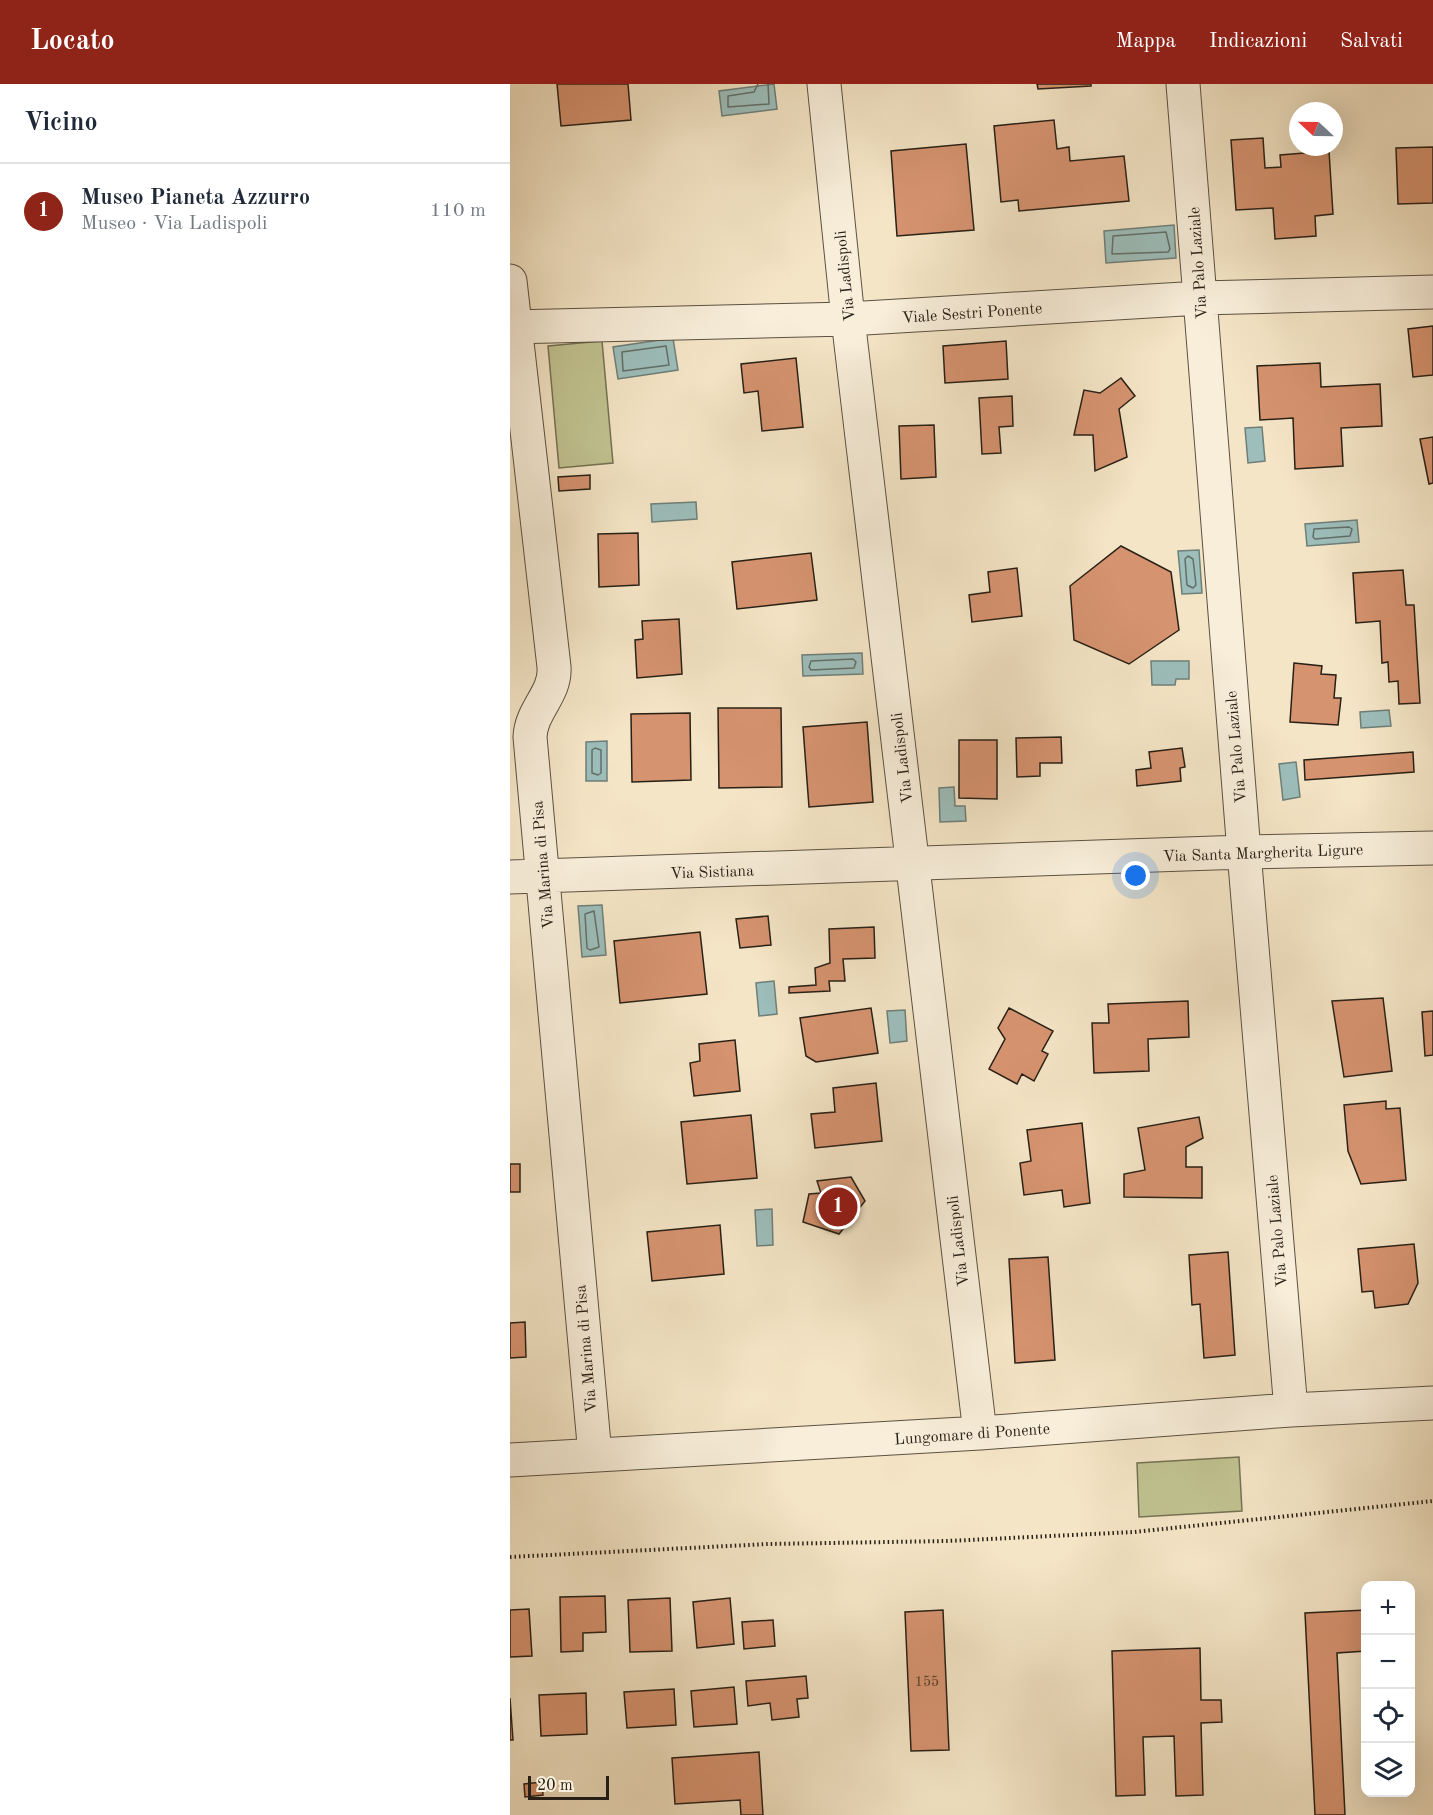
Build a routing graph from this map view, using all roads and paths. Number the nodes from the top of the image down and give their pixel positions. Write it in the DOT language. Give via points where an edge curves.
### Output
graph roads {
  1 [pos="824,84"];
  2 [pos="1183,84"];
  3 [pos="510,281"];
  4 [pos="1433,292"];
  5 [pos="1200,298"];
  6 [pos="848,319"];
  7 [pos="513,327"];
  8 [pos="1433,848"];
  9 [pos="1244,852"];
  10 [pos="913,865"];
  11 [pos="543,876"];
  12 [pos="510,877"];
  13 [pos="1433,1404"];
  14 [pos="1291,1410"];
  15 [pos="980,1433"];
  16 [pos="595,1455"];
  17 [pos="510,1460"];
  18 [pos="1433,1501"];
  19 [pos="510,1557"];
  1 -- 6 [label="street, Via Ladispoli"];
  2 -- 5 [label="street, Via Palo Laziale"];
  3 -- 7 [label="street, Via Marina di Pisa"];
  4 -- 5 [label="street, Viale Sestri Ponente"];
  5 -- 6 [label="street, Viale Sestri Ponente"];
  5 -- 9 [label="street, Via Palo Laziale"];
  6 -- 7 [label="street, Viale Sestri Ponente"];
  6 -- 10 [label="street, Via Ladispoli"];
  7 -- 11 [label="street, Via Marina di Pisa" via="554,673 549,693 533,719 530,737"];
  8 -- 9 [label="street, Via Santa Margherita Ligure"];
  9 -- 10 [label="street, Via Santa Margherita Ligure"];
  9 -- 14 [label="street, Via Palo Laziale"];
  10 -- 11 [label="street, Via Sistiana"];
  10 -- 15 [label="street, Via Ladispoli"];
  11 -- 12 [label="street, Via Sistiana"];
  11 -- 16 [label="street, Via Marina di Pisa"];
  13 -- 14 [label="street, Lungomare di Ponente"];
  14 -- 15 [label="street, Lungomare di Ponente"];
  15 -- 16 [label="street, Lungomare di Ponente"];
  16 -- 17 [label="street, Lungomare di Ponente"];
  18 -- 19 [label="path" via="1134,1532"];
}
